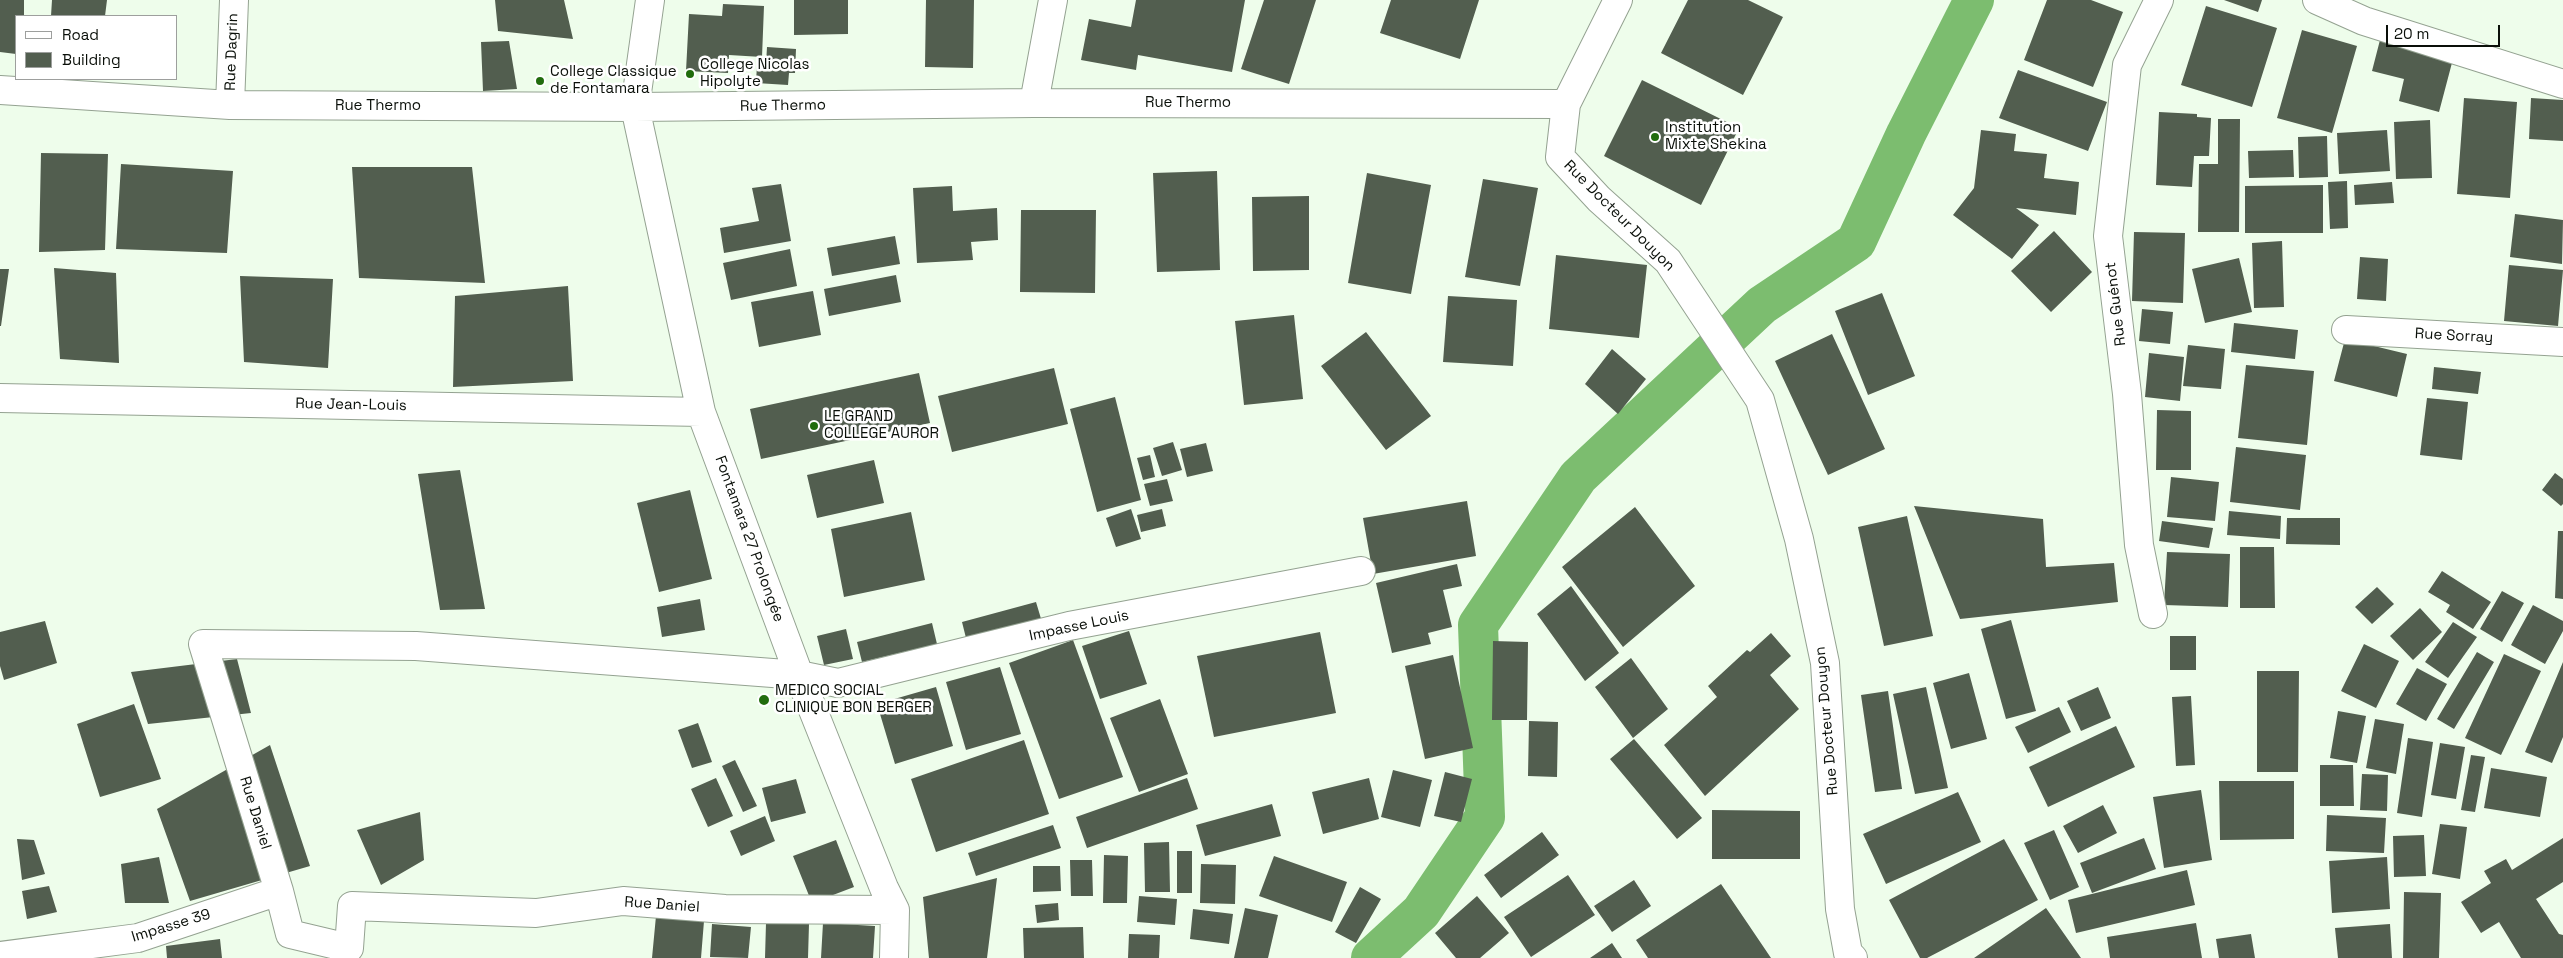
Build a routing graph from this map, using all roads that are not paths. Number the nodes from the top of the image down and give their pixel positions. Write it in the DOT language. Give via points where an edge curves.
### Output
graph roads {
  1 [pos="234,0"];
  2 [pos="650,0"];
  3 [pos="1053,0"];
  4 [pos="1618,0"];
  5 [pos="2159,0"];
  6 [pos="2317,0"];
  7 [pos="2563,84"];
  8 [pos="0,90"];
  9 [pos="1034,102"];
  10 [pos="1566,104"];
  11 [pos="230,105"];
  12 [pos="635,108"];
  13 [pos="2346,330"];
  14 [pos="2563,342"];
  15 [pos="0,398"];
  16 [pos="701,412"];
  17 [pos="1361,571"];
  18 [pos="2152,614"];
  19 [pos="799,675"];
  20 [pos="279,890"];
  21 [pos="895,910"];
  22 [pos="0,956"];
  23 [pos="1847,956"];
  24 [pos="894,958"];
  1 -- 11 [label="street, Rue Dagrin"];
  2 -- 12 [label="street"];
  3 -- 9 [label="street"];
  4 -- 10 [label="street, Rue Docteur Douyon"];
  5 -- 18 [label="street, Rue Guénot" via="2127,65 2108,236 2127,394 2139,545"];
  6 -- 7 [label="street" via="2364,21"];
  8 -- 11 [label="street, Rue Thermo"];
  9 -- 10 [label="street, Rue Thermo"];
  9 -- 12 [label="street, Rue Thermo"];
  10 -- 23 [label="street, Rue Docteur Douyon" via="1560,157 1599,199 1668,261 1760,400 1799,539 1826,663 1840,909"];
  11 -- 12 [label="street, Rue Thermo"];
  12 -- 16 [label="street, Fontamara 27 Prolongée"];
  13 -- 14 [label="street, Rue Sorray"];
  15 -- 16 [label="street, Rue Jean-Louis"];
  16 -- 19 [label="street, Fontamara 27 Prolongée"];
  17 -- 19 [label="street, Impasse Louis" via="1069,626 838,683"];
  19 -- 20 [label="street, Rue Daniel" via="416,646 204,644"];
  19 -- 21 [label="street, Fontamara 27 Prolongée"];
  20 -- 21 [label="street, Rue Daniel" via="290,934 349,948 352,906 536,913 623,901 726,909"];
  20 -- 22 [label="street, Impasse 39" via="138,938"];
  21 -- 24 [label="street, Fontamara 27 Prolongée"];
}
